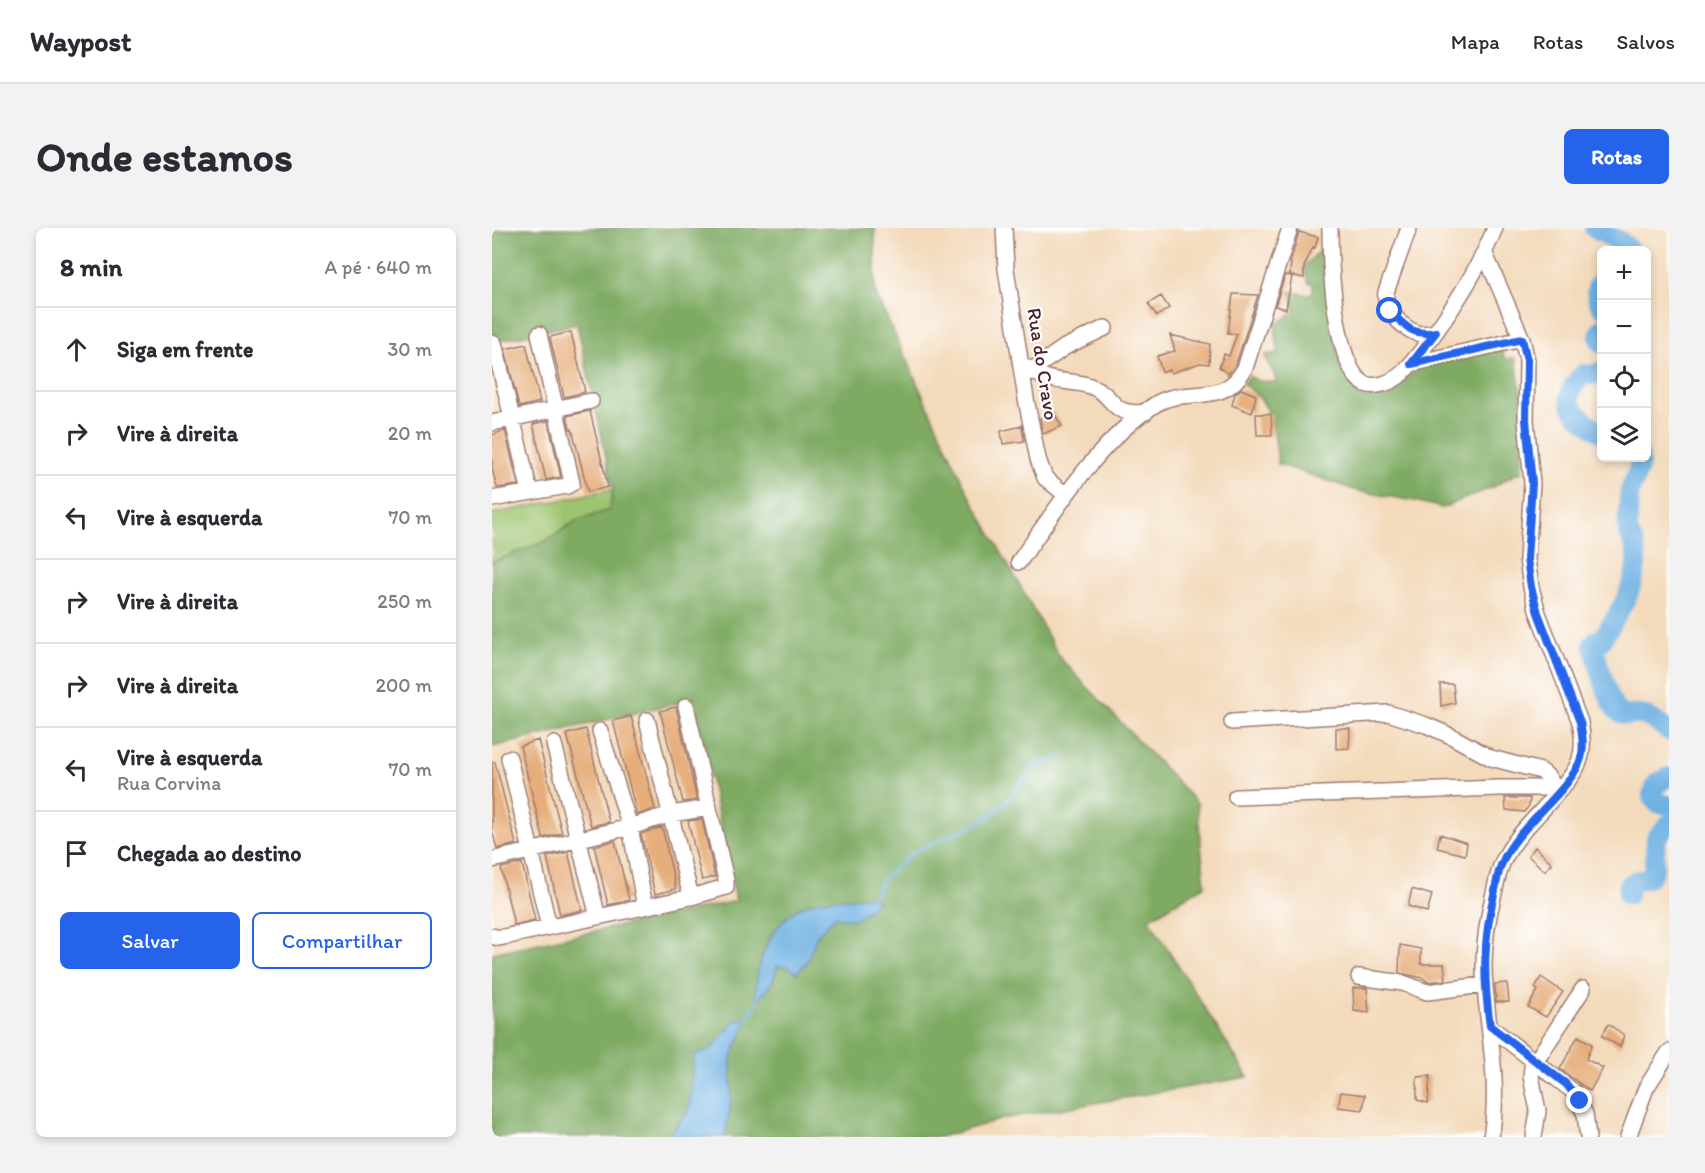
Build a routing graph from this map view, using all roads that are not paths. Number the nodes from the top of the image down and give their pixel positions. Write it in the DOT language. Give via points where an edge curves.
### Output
graph roads {
  1 [pos="1004,228"];
  2 [pos="1290,228"];
  3 [pos="1330,228"];
  4 [pos="1409,228"];
  5 [pos="1495,228"];
  6 [pos="1485,254"];
  7 [pos="1105,328"];
  8 [pos="1436,332"];
  9 [pos="539,334"];
  10 [pos="1522,339"];
  11 [pos="494,343"];
  12 [pos="1411,364"];
  13 [pos="1027,367"];
  14 [pos="591,401"];
  15 [pos="556,408"];
  16 [pos="1146,412"];
  17 [pos="512,418"];
  18 [pos="492,423"];
  19 [pos="530,492"];
  20 [pos="1066,495"];
  21 [pos="492,499"];
  22 [pos="1019,562"];
  23 [pos="686,706"];
  24 [pos="647,720"];
  25 [pos="1232,722"];
  26 [pos="600,731"];
  27 [pos="554,744"];
  28 [pos="509,758"];
  29 [pos="1556,791"];
  30 [pos="1236,797"];
  31 [pos="709,808"];
  32 [pos="671,814"];
  33 [pos="630,827"];
  34 [pos="578,839"];
  35 [pos="531,850"];
  36 [pos="492,860"];
  37 [pos="691,897"];
  38 [pos="645,907"];
  39 [pos="598,917"];
  40 [pos="549,927"];
  41 [pos="492,936"];
  42 [pos="1359,977"];
  43 [pos="1484,985"];
  44 [pos="1583,989"];
  45 [pos="1490,1026"];
  46 [pos="1667,1058"];
  47 [pos="1535,1061"];
  48 [pos="1491,1137"];
  49 [pos="1534,1137"];
  50 [pos="1588,1137"];
  51 [pos="1628,1137"];
  1 -- 13 [label="street, Rua do Cravo" via="1006,268"];
  2 -- 16 [label="street" via="1239,379 1220,392 1167,399"];
  3 -- 12 [label="street" via="1333,290 1340,336 1351,372 1364,384 1372,385 1386,383"];
  4 -- 8 [label="street" via="1386,302 1415,333"];
  5 -- 6 [label="street"];
  6 -- 8 [label="street"];
  6 -- 10 [label="street"];
  7 -- 13 [label="street"];
  8 -- 12 [label="street"];
  9 -- 15 [label="street"];
  10 -- 12 [label="street"];
  10 -- 29 [label="street" via="1527,360 1526,420 1532,483 1527,559 1531,587 1583,738 1576,770"];
  11 -- 17 [label="street"];
  13 -- 16 [label="street" via="1045,378 1096,388 1122,411"];
  13 -- 20 [label="street, Rua do Cravo" via="1033,438 1042,472"];
  14 -- 15 [label="street"];
  15 -- 17 [label="street"];
  15 -- 19 [label="street" via="572,483"];
  16 -- 20 [label="street" via="1107,447"];
  17 -- 18 [label="street"];
  17 -- 19 [label="street"];
  19 -- 21 [label="street"];
  20 -- 22 [label="street"];
  23 -- 31 [label="street"];
  24 -- 32 [label="street"];
  25 -- 29 [label="street" via="1388,713 1451,736 1491,758 1541,771"];
  26 -- 33 [label="street"];
  27 -- 34 [label="street"];
  28 -- 35 [label="street"];
  29 -- 30 [label="street" via="1500,788"];
  29 -- 43 [label="street" via="1513,843 1502,864 1487,929"];
  31 -- 32 [label="street"];
  31 -- 37 [label="street" via="727,884 723,889"];
  32 -- 33 [label="street"];
  32 -- 37 [label="street"];
  33 -- 34 [label="street"];
  33 -- 38 [label="street"];
  34 -- 35 [label="street"];
  34 -- 39 [label="street"];
  35 -- 36 [label="street"];
  35 -- 40 [label="street"];
  37 -- 38 [label="street"];
  38 -- 39 [label="street"];
  39 -- 40 [label="street"];
  40 -- 41 [label="street" via="499,938"];
  42 -- 43 [label="street" via="1403,983 1427,992"];
  43 -- 45 [label="street"];
  44 -- 47 [label="street"];
  45 -- 47 [label="street"];
  45 -- 48 [label="street" via="1495,1094"];
  46 -- 51 [label="street" via="1646,1088"];
  47 -- 49 [label="street" via="1531,1071 1538,1111"];
  47 -- 50 [label="street" via="1574,1092 1585,1114"];
}
